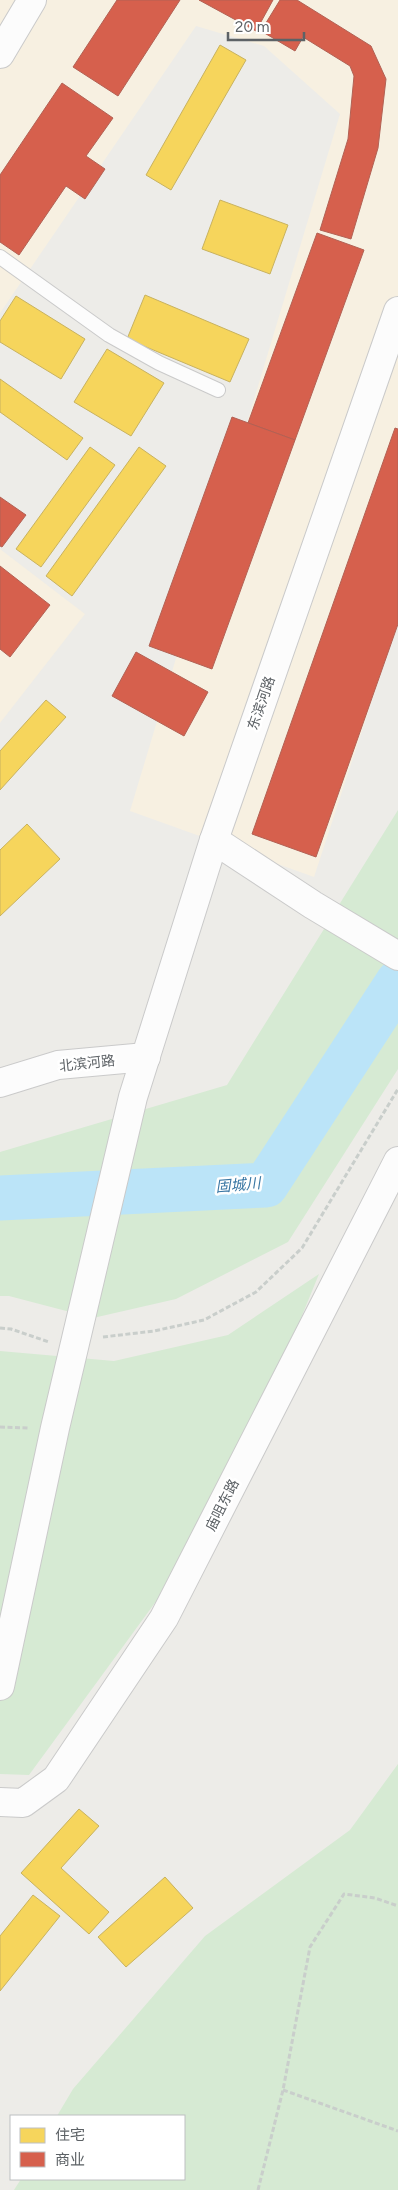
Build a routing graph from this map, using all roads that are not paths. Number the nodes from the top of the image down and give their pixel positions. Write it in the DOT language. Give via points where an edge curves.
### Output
graph roads {
  1 [pos="32,0"];
  2 [pos="4,38"];
  3 [pos="0,257"];
  4 [pos="398,311"];
  5 [pos="218,390"];
  6 [pos="214,840"];
  7 [pos="398,956"];
  8 [pos="146,1057"];
  9 [pos="0,1083"];
  10 [pos="398,1161"];
  11 [pos="0,1686"];
  12 [pos="0,1802"];
  1 -- 2 [label="main road"];
  3 -- 5 [label="lane" via="109,335"];
  4 -- 6 [label="main road, 东滨河路"];
  6 -- 7 [label="main road"];
  6 -- 8 [label="main road, 东滨河路"];
  8 -- 9 [label="main road, 北滨河路" via="58,1065"];
  8 -- 11 [label="main road, 东滨河路" via="133,1098 77,1334"];
  10 -- 12 [label="main road, 庙咀东路" via="164,1618 56,1779 23,1804"];
}
